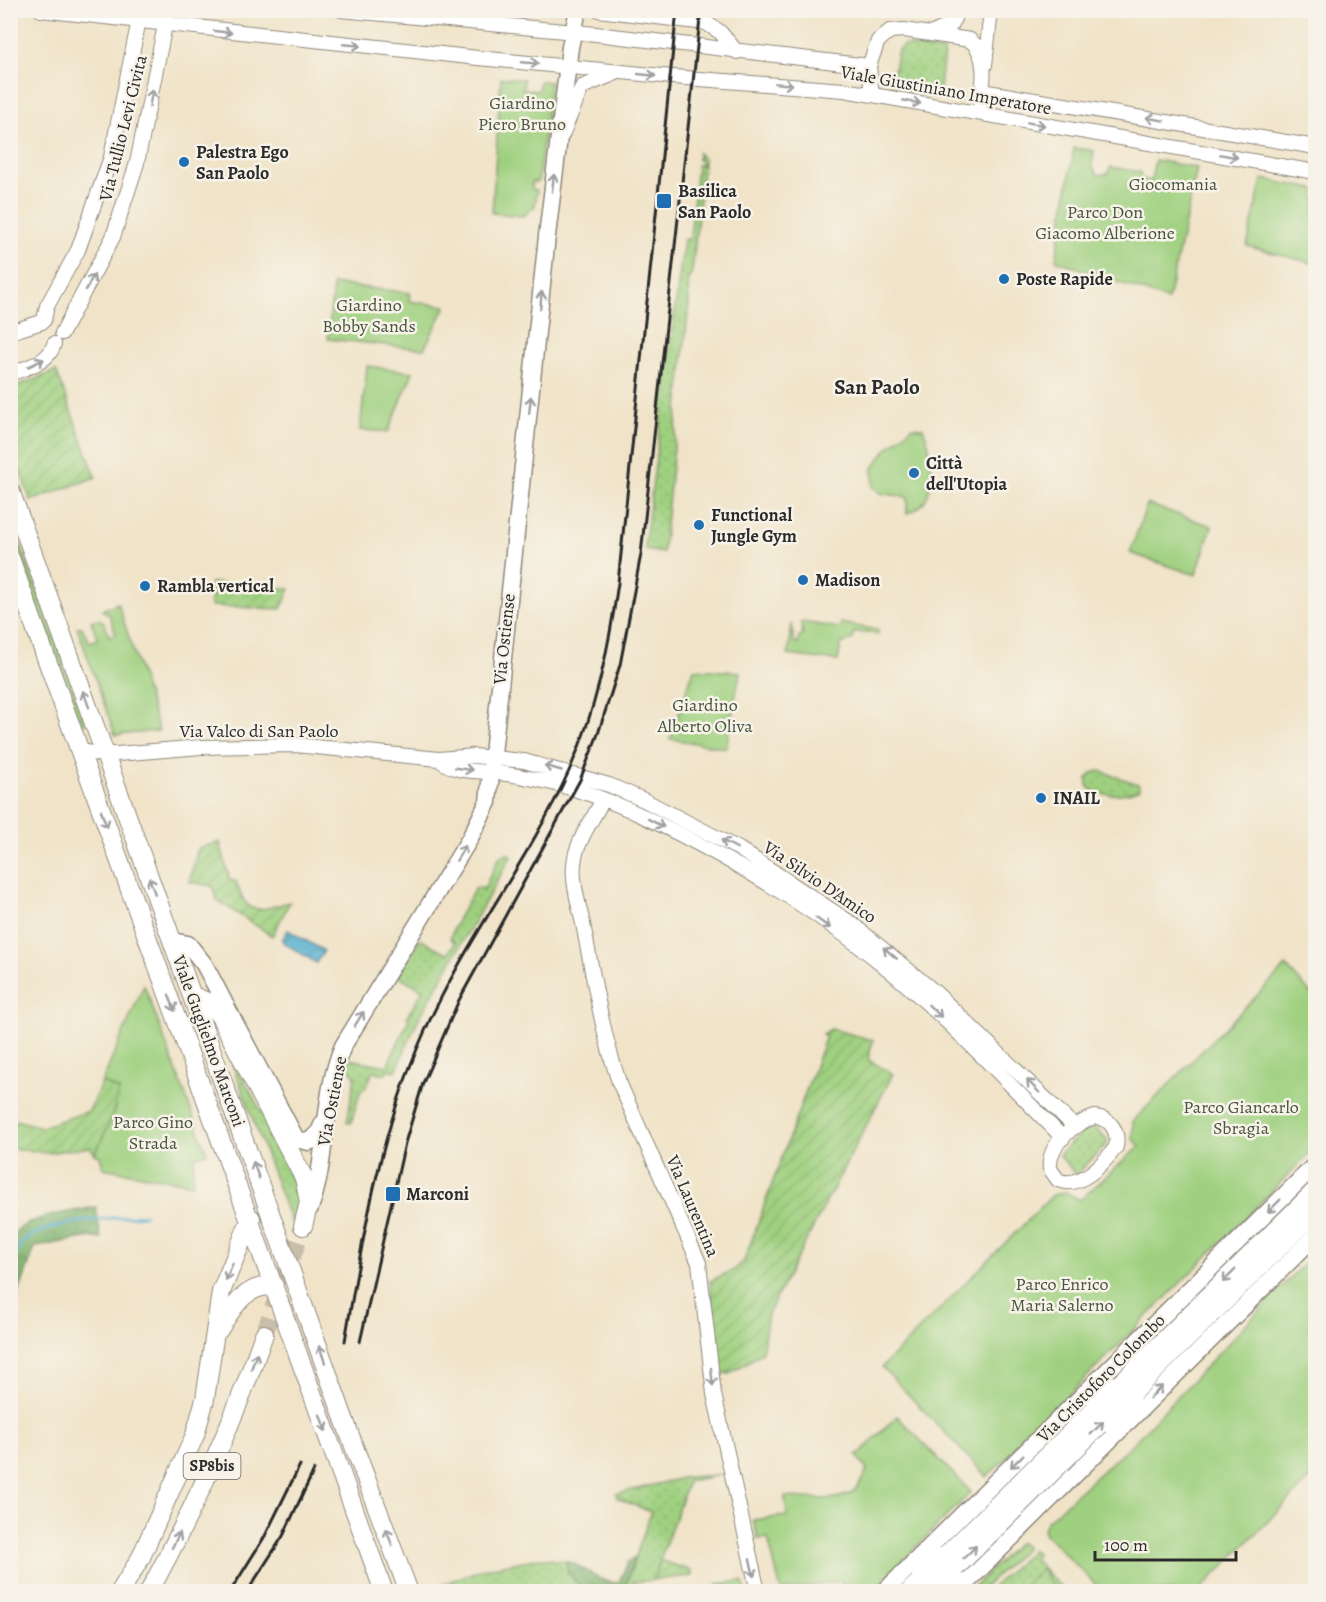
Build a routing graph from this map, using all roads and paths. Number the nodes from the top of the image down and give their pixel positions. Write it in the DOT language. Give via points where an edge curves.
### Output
graph roads {
  1 [pos="41,10"];
  2 [pos="168,10"];
  3 [pos="341,10"];
  4 [pos="578,10"];
  5 [pos="599,10"];
  6 [pos="957,10"];
  7 [pos="991,10"];
  8 [pos="140,16"];
  9 [pos="165,26"];
  10 [pos="572,33"];
  11 [pos="931,34"];
  12 [pos="737,52"];
  13 [pos="567,66"];
  14 [pos="870,66"];
  15 [pos="620,72"];
  16 [pos="984,75"];
  17 [pos="982,91"];
  18 [pos="872,94"];
  19 [pos="979,114"];
  20 [pos="558,141"];
  21 [pos="1316,147"];
  22 [pos="1316,172"];
  23 [pos="10,332"];
  24 [pos="10,374"];
  25 [pos="10,490"];
  26 [pos="10,558"];
  27 [pos="80,751"];
  28 [pos="105,754"];
  29 [pos="492,765"];
  30 [pos="603,799"];
  31 [pos="172,940"];
  32 [pos="193,996"];
  33 [pos="327,1113"];
  34 [pos="1075,1127"];
  35 [pos="1063,1138"];
  36 [pos="1316,1164"];
  37 [pos="1316,1190"];
  38 [pos="1316,1211"];
  39 [pos="251,1218"];
  40 [pos="305,1220"];
  41 [pos="1316,1235"];
  42 [pos="274,1286"];
  43 [pos="264,1334"];
  44 [pos="214,1337"];
  45 [pos="1118,1385"];
  46 [pos="1137,1388"];
  47 [pos="1085,1394"];
  48 [pos="1115,1433"];
  49 [pos="155,1527"];
  50 [pos="931,1547"];
  51 [pos="961,1587"];
  52 [pos="920,1588"];
  53 [pos="126,1591"];
  54 [pos="144,1592"];
  55 [pos="149,1592"];
  56 [pos="384,1592"];
  57 [pos="409,1592"];
  58 [pos="758,1592"];
  59 [pos="884,1592"];
  60 [pos="936,1592"];
  1 -- 8 [label="street, Viale Giustiniano Imperatore"];
  2 -- 9 [label="street, Via Tullio Levi Civita"];
  3 -- 10 [label="street, Viale Giustiniano Imperatore"];
  4 -- 10 [label="main road, Via Ostiense"];
  5 -- 12 [label="street" via="706,23"];
  6 -- 11 [label="street" via="952,24"];
  7 -- 16 [label="street"];
  8 -- 9 [label="street, Viale Giustiniano Imperatore"];
  8 -- 23 [label="street, Via Tullio Levi Civita" via="111,157 78,250 47,306 43,321"];
  9 -- 13 [label="street, Viale Giustiniano Imperatore, one-way"];
  24 -- 9 [label="street, Via Tullio Levi Civita, one-way" via="47,358 113,237 137,163"];
  10 -- 12 [label="street, Viale Giustiniano Imperatore"];
  10 -- 13 [label="main road, Via Ostiense"];
  11 -- 14 [label="street" via="890,31 878,41"];
  11 -- 16 [label="street" via="972,41 980,54"];
  12 -- 14 [label="street, Viale Giustiniano Imperatore"];
  13 -- 15 [label="street, Viale Giustiniano Imperatore"];
  13 -- 20 [label="main road, Via Ostiense"];
  14 -- 18 [label="street"];
  15 -- 18 [label="street, Viale Giustiniano Imperatore, one-way"];
  15 -- 20 [label="street" via="582,87"];
  16 -- 17 [label="street"];
  17 -- 19 [label="street"];
  21 -- 17 [label="street, Viale Giustiniano Imperatore, one-way"];
  18 -- 19 [label="street, Viale Giustiniano Imperatore, one-way"];
  19 -- 22 [label="street, Viale Giustiniano Imperatore, one-way"];
  29 -- 20 [label="main road, Via Ostiense, one-way"];
  28 -- 25 [label="main road, Viale Guglielmo Marconi, one-way"];
  26 -- 27 [label="main road, Viale Guglielmo Marconi"];
  27 -- 28 [label="street, Via Valco di San Paolo"];
  27 -- 39 [label="main road, Viale Guglielmo Marconi, one-way"];
  28 -- 29 [label="street, Via Valco di San Paolo" via="260,745 350,748 439,759 459,755"];
  31 -- 28 [label="main road, Viale Guglielmo Marconi, one-way"];
  29 -- 30 [label="street, Via Silvio D'Amico"];
  33 -- 29 [label="main road, Via Ostiense, one-way" via="343,1046 485,812"];
  34 -- 29 [label="street, Via Silvio D'Amico, one-way" via="936,993 865,933 739,849 633,795 548,767"];
  30 -- 35 [label="street, Via Silvio D'Amico, one-way" via="718,855 863,950 937,1014"];
  30 -- 58 [label="street, Via Laurentina, one-way" via="578,848 574,878 609,1052 622,1090 697,1256 721,1430"];
  31 -- 32 [label="main road, Viale Guglielmo Marconi"];
  31 -- 33 [label="main road" via="188,944 204,964 296,1139 312,1140"];
  32 -- 40 [label="main road" via="210,1003 221,1018 304,1178 308,1197"];
  57 -- 32 [label="main road, Viale Guglielmo Marconi, one-way"];
  33 -- 40 [label="main road, Via Ostiense" via="318,1178"];
  34 -- 35 [label="street"];
  34 -- 35 [label="street" via="1100,1117 1111,1124 1117,1139 1107,1156 1082,1180 1071,1184 1053,1177 1050,1169 1052,1153"];
  36 -- 47 [label="main road, Via Cristoforo Colombo, one-way"];
  37 -- 45 [label="main road, Via Cristoforo Colombo, one-way"];
  38 -- 46 [label="main road, Via Cristoforo Colombo"];
  39 -- 42 [label="main road, Viale Guglielmo Marconi"];
  39 -- 44 [label="main road, one-way" via="223,1286"];
  48 -- 41 [label="main road, one-way"];
  42 -- 44 [label="main road" via="260,1286 246,1294"];
  42 -- 56 [label="main road, Viale Guglielmo Marconi, one-way"];
  55 -- 43 [label="main road, SP8bis, one-way" via="217,1457"];
  44 -- 49 [label="main road" via="195,1435"];
  45 -- 47 [label="main road"];
  45 -- 52 [label="main road, Via Cristoforo Colombo"];
  46 -- 48 [label="main road"];
  52 -- 46 [label="main road, Via Cristoforo Colombo, one-way"];
  47 -- 50 [label="main road, Via Cristoforo Colombo, one-way"];
  48 -- 51 [label="main road"];
  49 -- 53 [label="main road"];
  49 -- 54 [label="main road"];
  50 -- 52 [label="main road"];
  50 -- 59 [label="main road, Via Cristoforo Colombo"];
  51 -- 60 [label="main road"];
}
